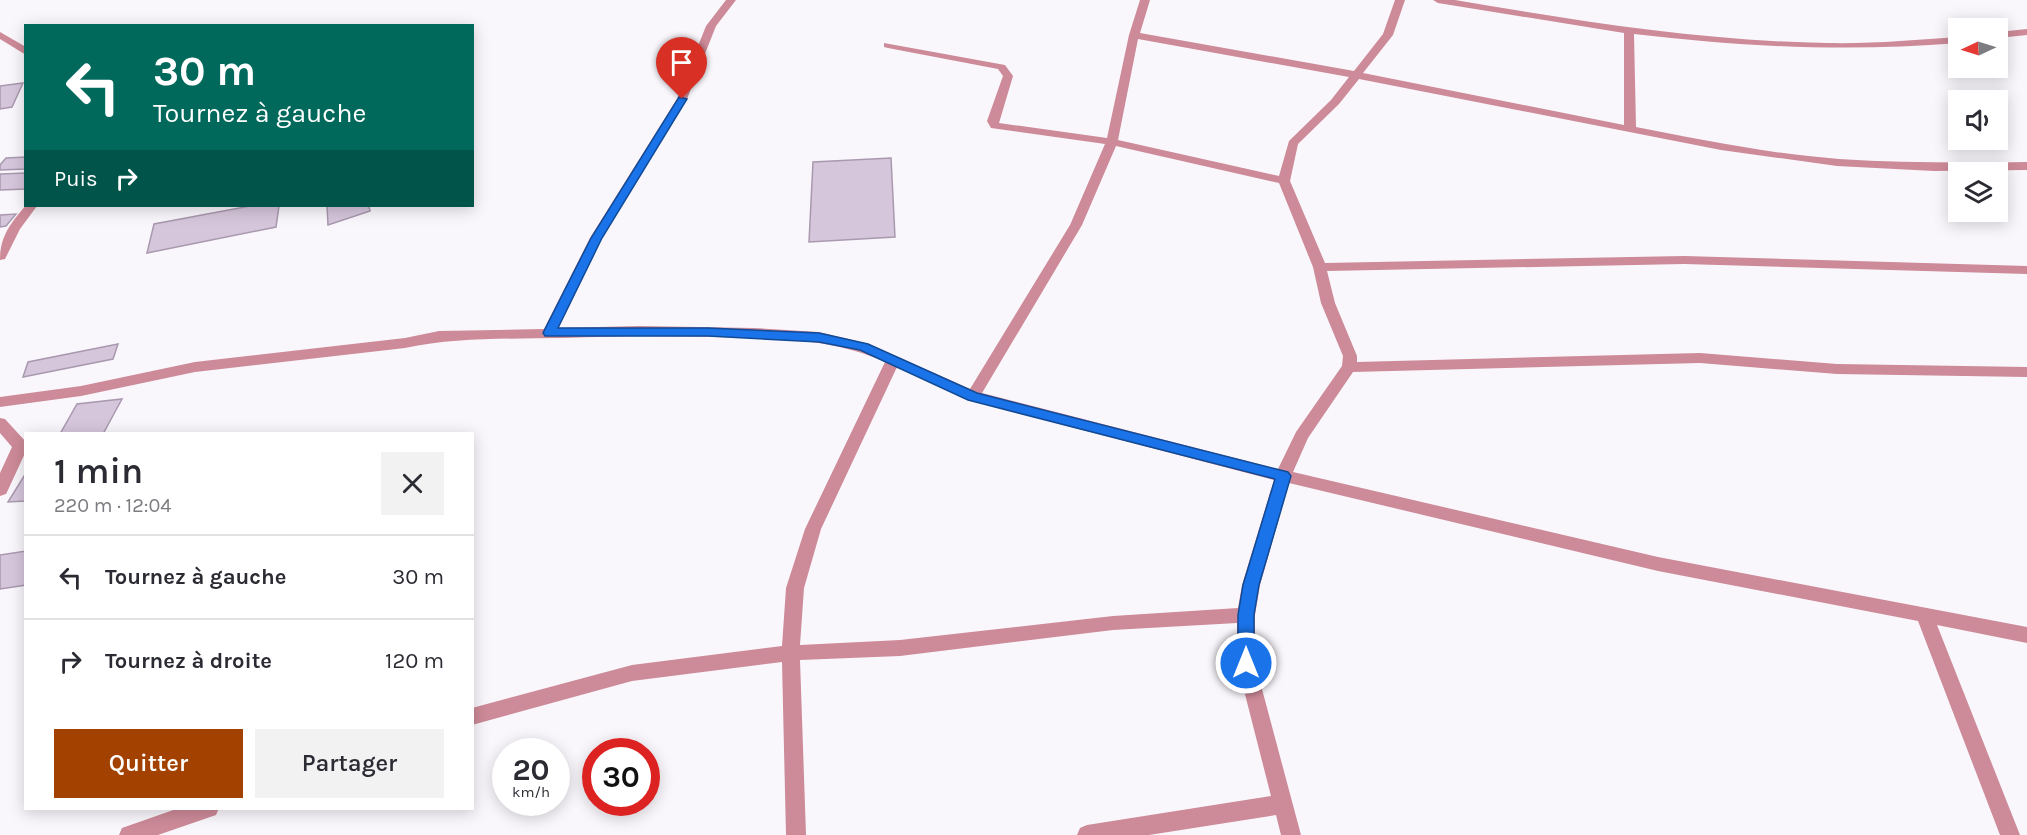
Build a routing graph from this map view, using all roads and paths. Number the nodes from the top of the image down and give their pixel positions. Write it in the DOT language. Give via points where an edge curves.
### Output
graph roads {
  1 [pos="731,0"];
  2 [pos="1144,0"];
  3 [pos="1400,0"];
  4 [pos="1438,0"];
  5 [pos="1629,30"];
  6 [pos="2027,32"];
  7 [pos="2008,34"];
  8 [pos="0,35"];
  9 [pos="1134,35"];
  10 [pos="1948,41"];
  11 [pos="888,45"];
  12 [pos="24,51"];
  13 [pos="1356,75"];
  14 [pos="1630,130"];
  15 [pos="1112,142"];
  16 [pos="2027,166"];
  17 [pos="1284,181"];
  18 [pos="30,207"];
  19 [pos="0,256"];
  20 [pos="1320,267"];
  21 [pos="2027,270"];
  22 [pos="549,333"];
  23 [pos="892,362"];
  24 [pos="1349,367"];
  25 [pos="2027,372"];
  26 [pos="973,396"];
  27 [pos="0,402"];
  28 [pos="0,423"];
  29 [pos="1283,476"];
  30 [pos="0,490"];
  31 [pos="1246,615"];
  32 [pos="1924,615"];
  33 [pos="2027,635"];
  34 [pos="791,653"];
  35 [pos="474,716"];
  36 [pos="1283,804"];
  37 [pos="203,810"];
  38 [pos="129,835"];
  39 [pos="796,835"];
  40 [pos="1087,835"];
  41 [pos="1291,835"];
  42 [pos="2010,835"];
  1 -- 22 [label="street" via="711,26 682,99 596,238"];
  2 -- 9 [label="street"];
  3 -- 13 [label="street" via="1388,35"];
  4 -- 5 [label="street"];
  5 -- 10 [label="street" via="1854,48"];
  5 -- 14 [label="street"];
  6 -- 7 [label="street"];
  8 -- 12 [label="street"];
  9 -- 13 [label="street"];
  9 -- 15 [label="street"];
  11 -- 15 [label="street" via="1000,67 1007,72 993,121 995,126"];
  13 -- 14 [label="street"];
  13 -- 17 [label="street" via="1293,143"];
  14 -- 16 [label="street" via="1837,162"];
  15 -- 17 [label="street"];
  15 -- 26 [label="street" via="1076,225"];
  17 -- 20 [label="street"];
  18 -- 19 [label="street"];
  20 -- 21 [label="street" via="1684,260"];
  20 -- 24 [label="street" via="1328,303 1350,356"];
  22 -- 23 [label="street" via="708,332 819,338 864,347"];
  22 -- 27 [label="street" via="439,336 195,368 81,391"];
  23 -- 26 [label="street"];
  23 -- 34 [label="street" via="813,529 795,588"];
  24 -- 25 [label="street" via="1700,358 1837,369"];
  24 -- 29 [label="street" via="1301,436"];
  26 -- 29 [label="street"];
  28 -- 30 [label="street" via="20,446"];
  29 -- 31 [label="street"];
  29 -- 32 [label="street" via="1658,564"];
  31 -- 34 [label="street" via="1113,623 900,648"];
  31 -- 36 [label="street" via="1246,663"];
  32 -- 33 [label="street"];
  32 -- 42 [label="street"];
  34 -- 35 [label="street" via="632,673"];
  34 -- 39 [label="street"];
  36 -- 40 [label="street"];
  36 -- 41 [label="street"];
  37 -- 38 [label="street"];
}
